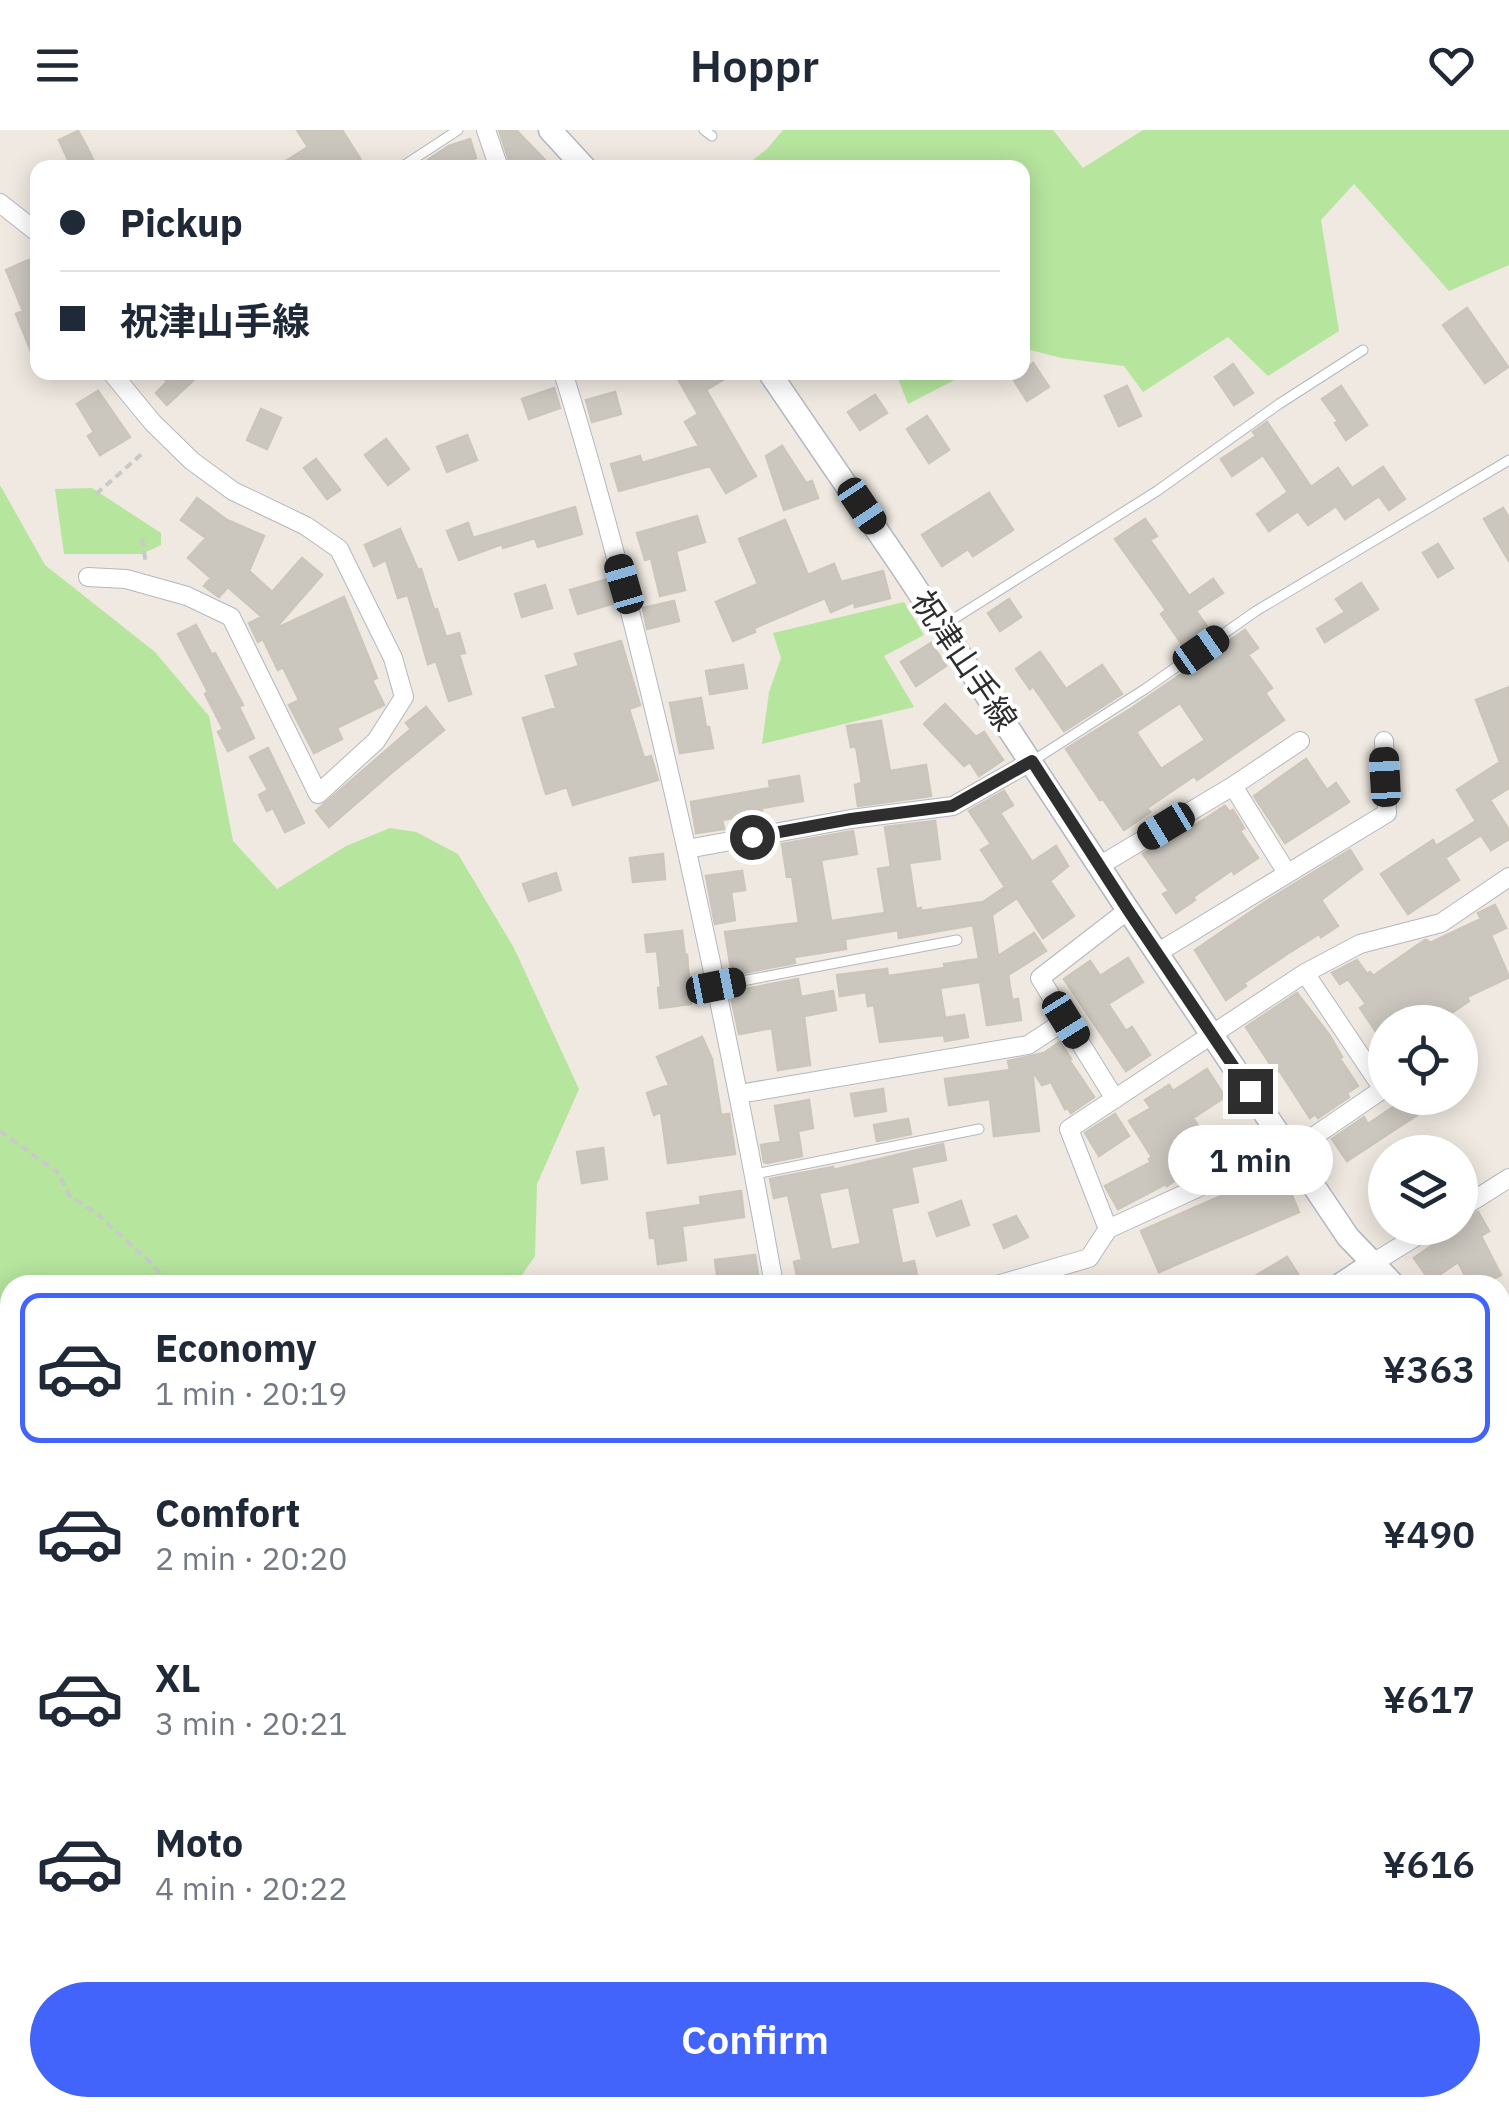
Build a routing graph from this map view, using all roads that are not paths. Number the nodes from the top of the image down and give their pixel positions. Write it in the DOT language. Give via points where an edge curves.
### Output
graph roads {
  1 [pos="458,130"];
  2 [pos="486,130"];
  3 [pos="550,130"];
  4 [pos="412,160"];
  5 [pos="495,160"];
  6 [pos="578,160"];
  7 [pos="0,203"];
  8 [pos="30,227"];
  9 [pos="1363,350"];
  10 [pos="117,380"];
  11 [pos="565,380"];
  12 [pos="774,380"];
  13 [pos="1509,460"];
  14 [pos="88,577"];
  15 [pos="942,626"];
  16 [pos="1300,741"];
  17 [pos="1384,742"];
  18 [pos="1032,761"];
  19 [pos="1233,786"];
  20 [pos="687,849"];
  21 [pos="1100,866"];
  22 [pos="1287,874"];
  23 [pos="1509,877"];
  24 [pos="1128,910"];
  25 [pos="957,940"];
  26 [pos="1157,953"];
  27 [pos="1305,973"];
  28 [pos="716,986"];
  29 [pos="1066,1020"];
  30 [pos="1212,1036"];
  31 [pos="739,1094"];
  32 [pos="1115,1098"];
  33 [pos="979,1129"];
  34 [pos="1289,1149"];
  35 [pos="754,1174"];
  36 [pos="1509,1178"];
  37 [pos="1478,1198"];
  38 [pos="1108,1229"];
  39 [pos="1414,1245"];
  40 [pos="772,1275"];
  41 [pos="1032,1275"];
  42 [pos="1382,1275"];
  43 [pos="1386,1275"];
  1 -- 4 [label="lane"];
  2 -- 5 [label="street"];
  3 -- 6 [label="street"];
  7 -- 8 [label="street"];
  9 -- 15 [label="lane"];
  10 -- 14 [label="street" via="192,461 339,549 393,658 404,697 376,741 318,794 230,617 187,596 126,579"];
  11 -- 20 [label="street" via="635,622"];
  12 -- 15 [label="street, 祝津山手線"];
  13 -- 18 [label="lane" via="1256,611"];
  15 -- 18 [label="street, 祝津山手線"];
  16 -- 19 [label="street"];
  17 -- 22 [label="street" via="1387,813"];
  18 -- 20 [label="street" via="952,806"];
  18 -- 21 [label="street, 祝津山手線"];
  19 -- 21 [label="street"];
  19 -- 22 [label="street"];
  20 -- 28 [label="street"];
  21 -- 24 [label="street, 祝津山手線"];
  22 -- 26 [label="street"];
  23 -- 27 [label="street" via="1441,922 1360,944"];
  24 -- 26 [label="street, 祝津山手線"];
  24 -- 29 [label="street" via="1040,978"];
  25 -- 28 [label="lane"];
  26 -- 30 [label="street, 祝津山手線"];
  27 -- 30 [label="street"];
  27 -- 34 [label="street" via="1383,1089"];
  28 -- 31 [label="street"];
  29 -- 31 [label="street" via="1028,1046"];
  29 -- 32 [label="street"];
  30 -- 32 [label="street"];
  30 -- 34 [label="street, 祝津山手線"];
  31 -- 35 [label="street"];
  32 -- 38 [label="street" via="1068,1129"];
  33 -- 35 [label="lane"];
  34 -- 38 [label="street"];
  34 -- 42 [label="street, 祝津山手線"];
  35 -- 40 [label="street"];
  36 -- 37 [label="street"];
  38 -- 41 [label="street" via="1089,1258"];
  39 -- 43 [label="street"];
}
